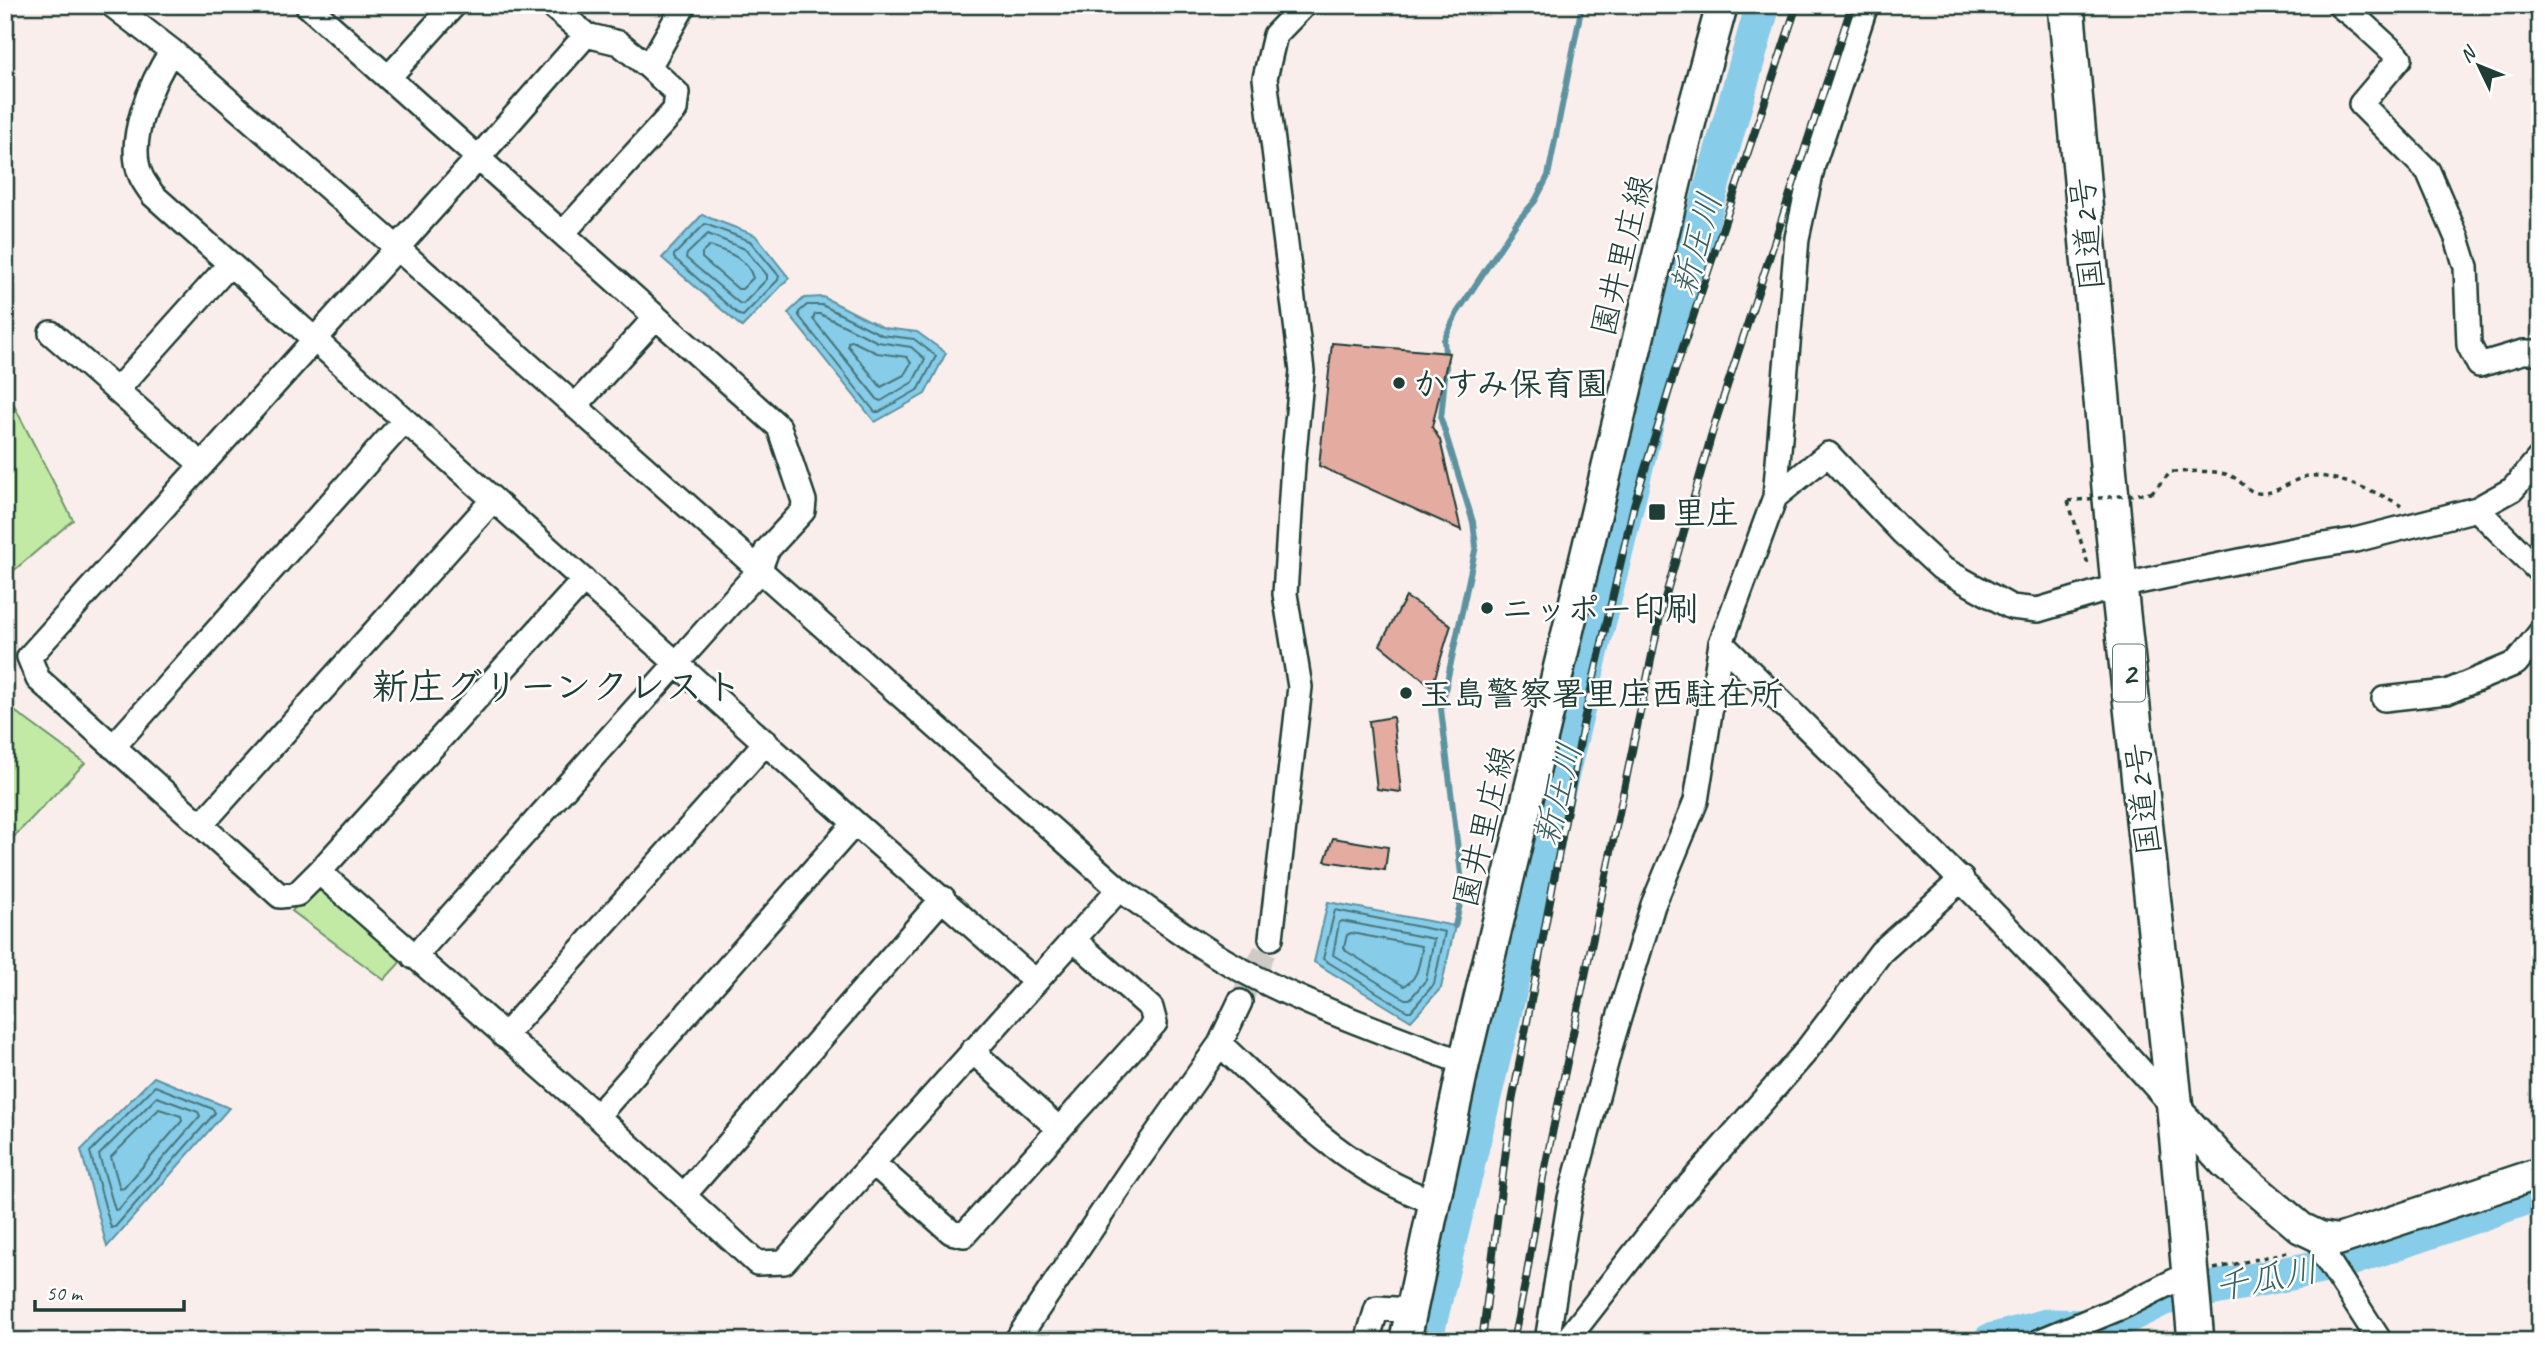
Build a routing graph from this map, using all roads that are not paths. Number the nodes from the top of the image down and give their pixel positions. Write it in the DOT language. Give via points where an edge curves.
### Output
graph roads {
  1 [pos="112,5"];
  2 [pos="307,5"];
  3 [pos="454,5"];
  4 [pos="551,5"];
  5 [pos="684,5"];
  6 [pos="1304,5"];
  7 [pos="1722,5"];
  8 [pos="1866,5"];
  9 [pos="2066,5"];
  10 [pos="2339,5"];
  11 [pos="586,35"];
  12 [pos="172,51"];
  13 [pos="649,67"];
  14 [pos="390,77"];
  15 [pos="478,158"];
  16 [pos="563,233"];
  17 [pos="396,247"];
  18 [pos="230,264"];
  19 [pos="656,317"];
  20 [pos="51,333"];
  21 [pos="316,339"];
  22 [pos="2540,352"];
  23 [pos="117,390"];
  24 [pos="575,407"];
  25 [pos="405,420"];
  26 [pos="2540,457"];
  27 [pos="202,465"];
  28 [pos="1774,497"];
  29 [pos="493,500"];
  30 [pos="2477,509"];
  31 [pos="759,571"];
  32 [pos="2540,572"];
  33 [pos="584,580"];
  34 [pos="2109,589"];
  35 [pos="2540,634"];
  36 [pos="1721,643"];
  37 [pos="677,662"];
  38 [pos="2384,699"];
  39 [pos="766,741"];
  40 [pos="113,747"];
  41 [pos="855,823"];
  42 [pos="201,825"];
  43 [pos="319,872"];
  44 [pos="1962,879"];
  45 [pos="1119,889"];
  46 [pos="943,898"];
  47 [pos="1271,938"];
  48 [pos="1073,939"];
  49 [pos="414,957"];
  50 [pos="1035,981"];
  51 [pos="1240,1002"];
  52 [pos="504,1036"];
  53 [pos="1220,1044"];
  54 [pos="972,1051"];
  55 [pos="1464,1063"];
  56 [pos="2175,1109"];
  57 [pos="597,1116"];
  58 [pos="1059,1129"];
  59 [pos="873,1163"];
  60 [pos="2540,1173"];
  61 [pos="684,1195"];
  62 [pos="1435,1202"];
  63 [pos="2320,1237"];
  64 [pos="2188,1273"];
  65 [pos="1412,1310"];
  66 [pos="1016,1341"];
  67 [pos="1367,1341"];
  68 [pos="1405,1341"];
  69 [pos="1547,1341"];
  70 [pos="1566,1341"];
  71 [pos="2040,1341"];
  72 [pos="2196,1341"];
  73 [pos="2380,1341"];
  1 -- 12 [label="street"];
  2 -- 14 [label="street"];
  3 -- 14 [label="street"];
  4 -- 11 [label="street"];
  5 -- 13 [label="street"];
  6 -- 47 [label="street" via="1275,35 1265,78 1302,371 1285,594 1300,687"];
  7 -- 55 [label="main road, 園井里庄線"];
  8 -- 28 [label="street" via="1813,165 1797,238"];
  9 -- 34 [label="highway, 国道2号 / 2"];
  10 -- 22 [label="street" via="2400,58 2361,104 2428,172 2466,267 2469,345 2479,365"];
  11 -- 13 [label="street" via="619,43"];
  11 -- 15 [label="street"];
  12 -- 17 [label="street"];
  12 -- 18 [label="street" via="142,113 136,155 140,175 153,195"];
  13 -- 16 [label="street" via="677,93 675,110"];
  14 -- 15 [label="street"];
  15 -- 16 [label="street"];
  15 -- 17 [label="street"];
  16 -- 19 [label="street"];
  17 -- 21 [label="street"];
  17 -- 24 [label="street"];
  18 -- 21 [label="street"];
  18 -- 23 [label="street"];
  19 -- 24 [label="street"];
  19 -- 31 [label="street" via="779,427 804,501 803,511 767,550"];
  20 -- 23 [label="street"];
  21 -- 25 [label="street"];
  21 -- 27 [label="street"];
  23 -- 27 [label="street"];
  24 -- 31 [label="street"];
  25 -- 29 [label="street"];
  25 -- 40 [label="street"];
  26 -- 30 [label="street" via="2513,489"];
  27 -- 40 [label="street" via="29,657 38,679"];
  28 -- 34 [label="street" via="1828,454 1941,568 2011,607 2038,610"];
  28 -- 36 [label="street"];
  29 -- 33 [label="street"];
  29 -- 42 [label="street"];
  30 -- 32 [label="street"];
  30 -- 34 [label="street" via="2355,540"];
  31 -- 37 [label="street"];
  31 -- 45 [label="street"];
  33 -- 37 [label="street"];
  33 -- 43 [label="street"];
  34 -- 56 [label="highway, 国道2号 / 2"];
  35 -- 38 [label="street" via="2516,663 2470,683 2447,692"];
  36 -- 44 [label="street"];
  36 -- 69 [label="street" via="1696,801 1653,905 1611,1044 1570,1198"];
  37 -- 39 [label="street"];
  37 -- 49 [label="street"];
  39 -- 41 [label="street"];
  39 -- 52 [label="street"];
  40 -- 42 [label="street"];
  41 -- 46 [label="street"];
  41 -- 57 [label="street"];
  42 -- 43 [label="street" via="280,896 297,894"];
  43 -- 49 [label="street"];
  44 -- 56 [label="street"];
  44 -- 70 [label="street" via="1881,952 1803,1055 1676,1200"];
  45 -- 48 [label="street"];
  45 -- 55 [label="street" via="1213,954 1278,988"];
  46 -- 50 [label="street"];
  46 -- 61 [label="street"];
  48 -- 50 [label="street"];
  48 -- 58 [label="street" via="1151,1008 1155,1023"];
  49 -- 52 [label="street"];
  50 -- 54 [label="street"];
  51 -- 53 [label="street"];
  52 -- 57 [label="street"];
  53 -- 62 [label="street" via="1345,1157 1406,1192"];
  53 -- 66 [label="street"];
  54 -- 58 [label="street"];
  54 -- 59 [label="street"];
  55 -- 62 [label="main road, 園井里庄線"];
  56 -- 63 [label="main road" via="2226,1164 2301,1228"];
  56 -- 64 [label="highway, 国道2号 / 2"];
  57 -- 61 [label="street"];
  58 -- 59 [label="street" via="964,1235 951,1232"];
  59 -- 61 [label="street" via="784,1262 757,1263"];
  60 -- 63 [label="main road" via="2338,1240"];
  62 -- 65 [label="main road, 園井里庄線"];
  63 -- 73 [label="street" via="2325,1256"];
  64 -- 71 [label="street"];
  64 -- 72 [label="highway, 国道2号 / 2"];
  65 -- 67 [label="street" via="1377,1308"];
  65 -- 68 [label="main road, 園井里庄線"];
}
